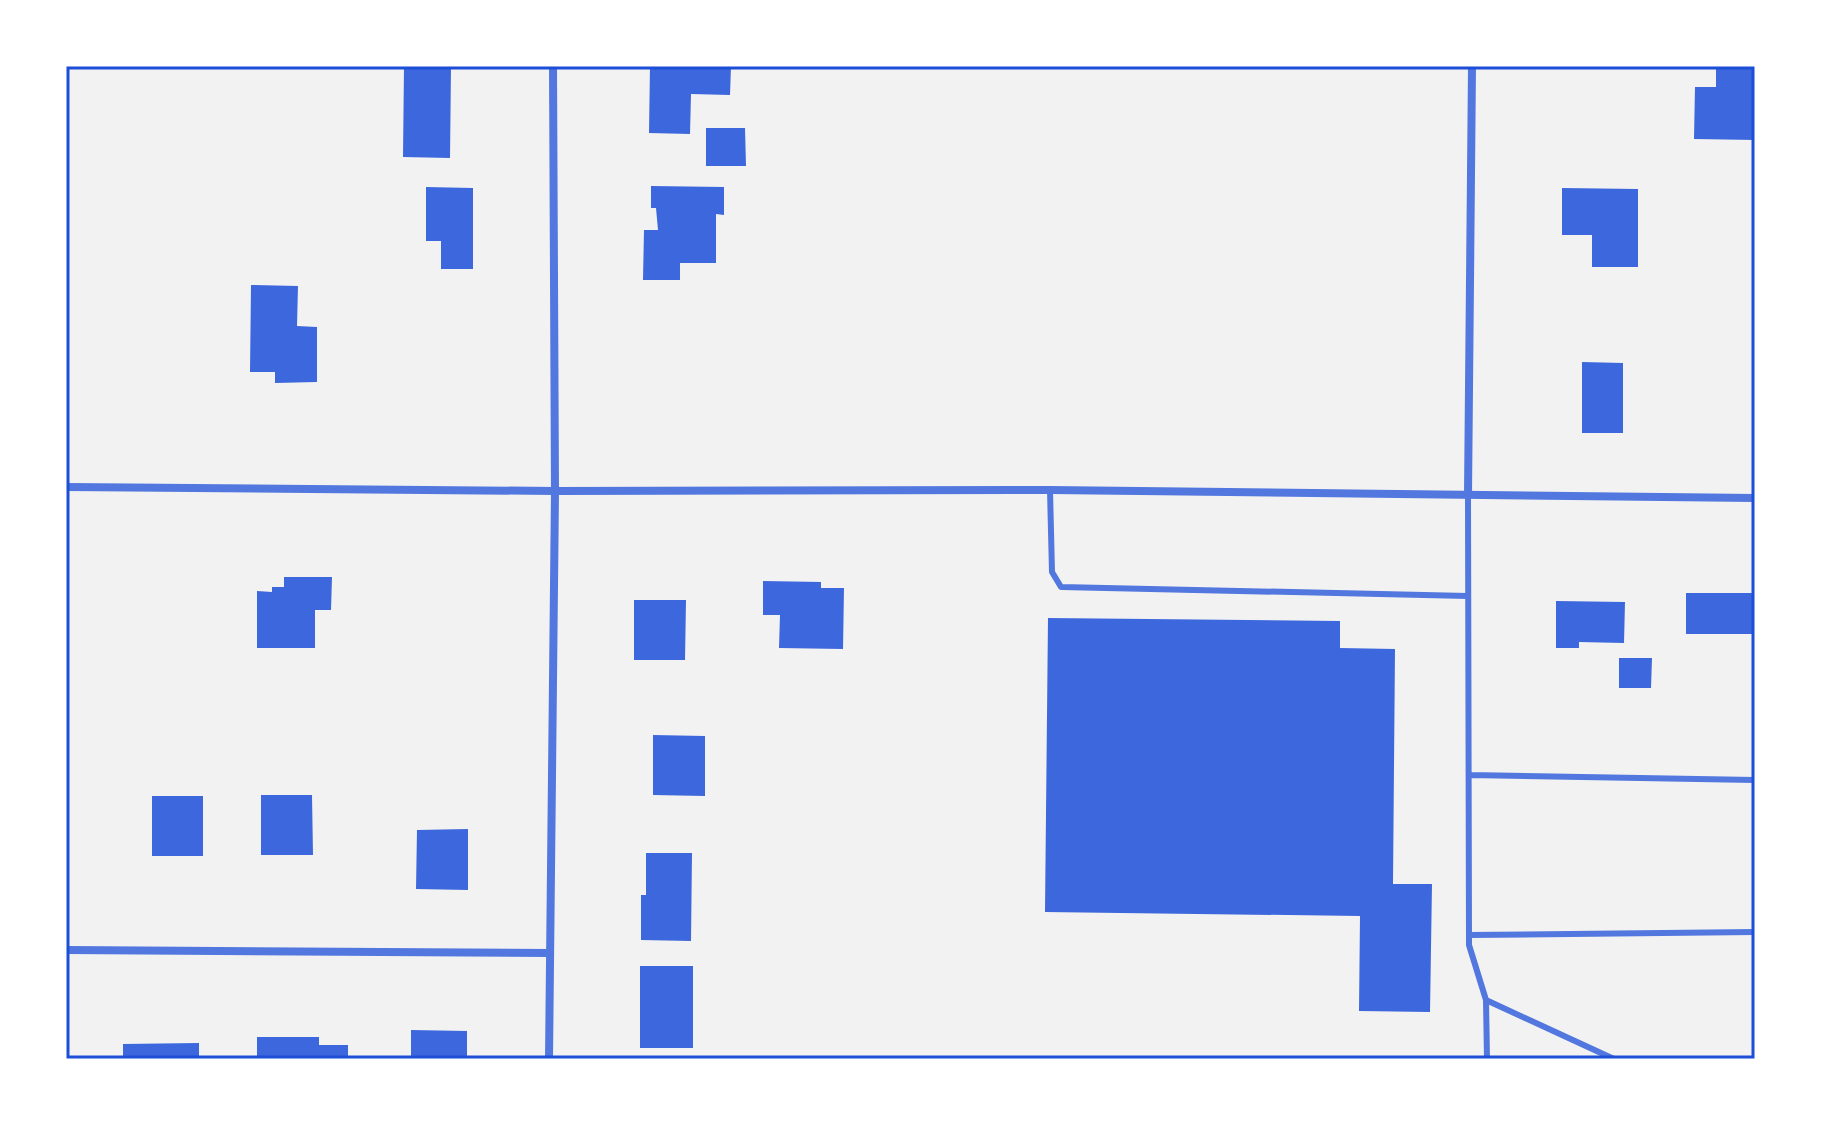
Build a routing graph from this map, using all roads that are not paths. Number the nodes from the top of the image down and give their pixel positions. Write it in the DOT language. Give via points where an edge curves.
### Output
graph roads {
  1 [pos="553,66"];
  2 [pos="1472,66"];
  3 [pos="66,487"];
  4 [pos="1050,490"];
  5 [pos="555,491"];
  6 [pos="1468,495"];
  7 [pos="1755,498"];
  8 [pos="1468,596"];
  9 [pos="1469,775"];
  10 [pos="1755,780"];
  11 [pos="1755,932"];
  12 [pos="1469,935"];
  13 [pos="66,950"];
  14 [pos="549,953"];
  15 [pos="1486,1000"];
  16 [pos="549,1059"];
  17 [pos="1487,1059"];
  18 [pos="1614,1059"];
  1 -- 5 [label="street"];
  2 -- 6 [label="street"];
  3 -- 5 [label="street"];
  4 -- 5 [label="street"];
  4 -- 6 [label="street"];
  4 -- 8 [label="lane" via="1052,572 1061,587"];
  5 -- 14 [label="street"];
  6 -- 7 [label="street"];
  6 -- 8 [label="lane"];
  8 -- 9 [label="lane"];
  9 -- 10 [label="lane"];
  9 -- 12 [label="lane"];
  11 -- 12 [label="lane"];
  12 -- 15 [label="lane"];
  13 -- 14 [label="street"];
  14 -- 16 [label="street"];
  15 -- 17 [label="lane"];
  15 -- 18 [label="lane"];
}
